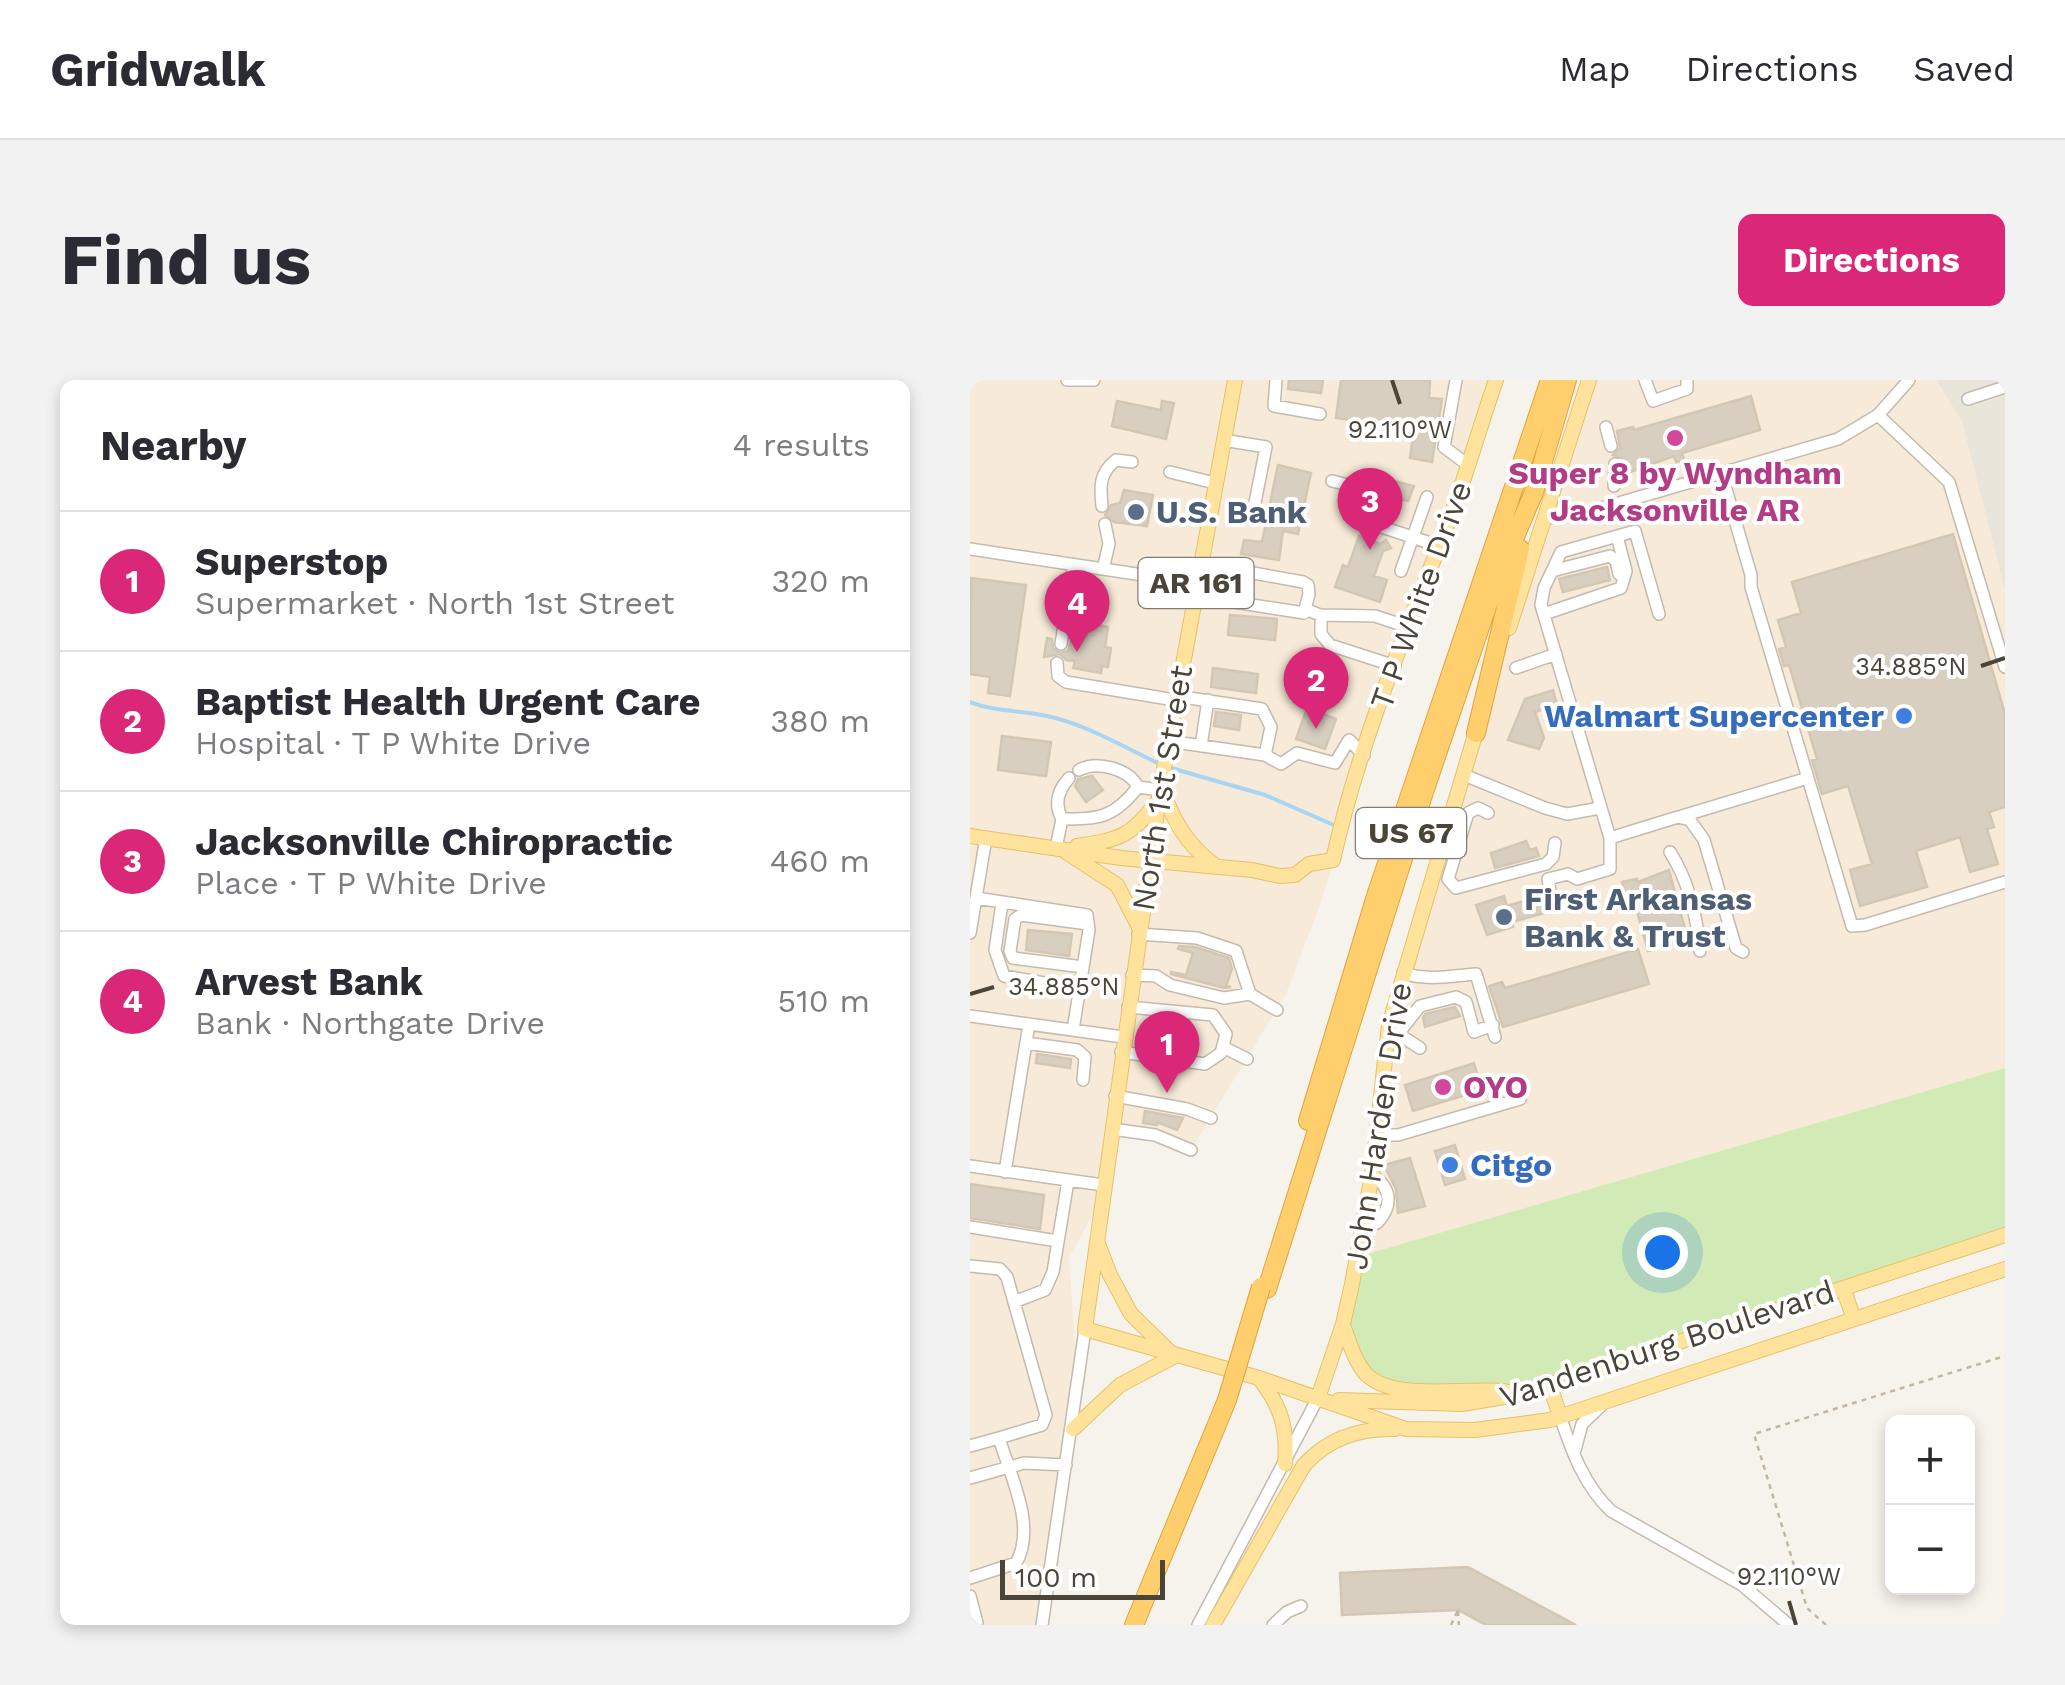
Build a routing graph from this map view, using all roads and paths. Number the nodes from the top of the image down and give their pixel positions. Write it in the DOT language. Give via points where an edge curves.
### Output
graph roads {
  1 [pos="1067,380"];
  2 [pos="1094,380"];
  3 [pos="1235,380"];
  4 [pos="1276,380"];
  5 [pos="1456,380"];
  6 [pos="1496,380"];
  7 [pos="1550,380"];
  8 [pos="1567,380"];
  9 [pos="1589,380"];
  10 [pos="1645,380"];
  11 [pos="1687,380"];
  12 [pos="1910,380"];
  13 [pos="2005,387"];
  14 [pos="1968,399"];
  15 [pos="1320,414"];
  16 [pos="1878,415"];
  17 [pos="1606,427"];
  18 [pos="1224,440"];
  19 [pos="1611,446"];
  20 [pos="1132,462"];
  21 [pos="1616,464"];
  22 [pos="1468,466"];
  23 [pos="1170,472"];
  24 [pos="1721,472"];
  25 [pos="1332,481"];
  26 [pos="1215,483"];
  27 [pos="1614,486"];
  28 [pos="1534,492"];
  29 [pos="1427,497"];
  30 [pos="1102,506"];
  31 [pos="1253,513"];
  32 [pos="1348,516"];
  33 [pos="1544,518"];
  34 [pos="1105,524"];
  35 [pos="1374,524"];
  36 [pos="1413,536"];
  37 [pos="1617,536"];
  38 [pos="1439,546"];
  39 [pos="970,549"];
  40 [pos="1074,564"];
  41 [pos="1199,566"];
  42 [pos="1103,569"];
  43 [pos="1232,569"];
  44 [pos="1401,570"];
  45 [pos="1552,571"];
  46 [pos="1196,583"];
  47 [pos="1621,588"];
  48 [pos="1305,608"];
  49 [pos="1544,614"];
  50 [pos="1659,614"];
  51 [pos="1322,615"];
  52 [pos="1408,627"];
  53 [pos="1060,644"];
  54 [pos="1556,654"];
  55 [pos="1057,664"];
  56 [pos="1395,666"];
  57 [pos="2005,667"];
  58 [pos="1516,668"];
  59 [pos="1176,698"];
  60 [pos="1208,700"];
  61 [pos="1476,733"];
  62 [pos="1168,741"];
  63 [pos="1201,746"];
  64 [pos="1264,755"];
  65 [pos="1364,755"];
  66 [pos="1464,775"];
  67 [pos="1808,778"];
  68 [pos="1138,787"];
  69 [pos="1160,792"];
  70 [pos="1600,808"];
  71 [pos="1488,812"];
  72 [pos="1678,817"];
  73 [pos="1062,819"];
  74 [pos="970,836"];
  75 [pos="986,838"];
  76 [pos="1610,838"];
  77 [pos="1554,843"];
  78 [pos="1058,848"];
  79 [pos="1670,852"];
  80 [pos="1149,861"];
  81 [pos="1218,867"];
  82 [pos="974,880"];
  83 [pos="2005,882"];
  84 [pos="1551,896"];
  85 [pos="976,898"];
  86 [pos="1002,904"];
  87 [pos="1088,924"];
  88 [pos="1139,931"];
  89 [pos="970,933"];
  90 [pos="1700,951"];
  91 [pos="1743,952"];
  92 [pos="1083,967"];
  93 [pos="1403,973"];
  94 [pos="1132,975"];
  95 [pos="1080,989"];
  96 [pos="1250,994"];
  97 [pos="1128,1007"];
  98 [pos="1277,1010"];
  99 [pos="970,1016"];
  100 [pos="1029,1024"];
  101 [pos="1073,1030"];
  102 [pos="1392,1031"];
  103 [pos="1026,1043"];
  104 [pos="1122,1045"];
  105 [pos="1223,1047"];
  106 [pos="1420,1048"];
  107 [pos="1247,1058"];
  108 [pos="1083,1080"];
  109 [pos="1115,1096"];
  110 [pos="1520,1099"];
  111 [pos="1211,1118"];
  112 [pos="1112,1129"];
  113 [pos="1376,1135"];
  114 [pos="1191,1150"];
  115 [pos="970,1166"];
  116 [pos="1005,1172"];
  117 [pos="1372,1175"];
  118 [pos="1068,1181"];
  119 [pos="1103,1191"];
  120 [pos="1363,1225"];
  121 [pos="970,1227"];
  122 [pos="2005,1234"];
  123 [pos="1096,1238"];
  124 [pos="1058,1241"];
  125 [pos="970,1266"];
  126 [pos="2005,1269"];
  127 [pos="1264,1288"];
  128 [pos="1844,1288"];
  129 [pos="1014,1302"];
  130 [pos="1854,1319"];
  131 [pos="1343,1324"];
  132 [pos="1084,1329"];
  133 [pos="1175,1356"];
  134 [pos="2005,1356"];
  135 [pos="1258,1378"];
  136 [pos="1550,1386"];
  137 [pos="1521,1394"];
  138 [pos="1318,1398"];
  139 [pos="1608,1400"];
  140 [pos="1230,1401"];
  141 [pos="1560,1416"];
  142 [pos="1073,1429"];
  143 [pos="1406,1429"];
  144 [pos="999,1438"];
  145 [pos="970,1446"];
  146 [pos="1574,1454"];
  147 [pos="1066,1464"];
  148 [pos="1284,1464"];
  149 [pos="1008,1468"];
  150 [pos="970,1478"];
  151 [pos="970,1578"];
  152 [pos="970,1596"];
  153 [pos="1301,1606"];
  154 [pos="976,1624"];
  155 [pos="1042,1625"];
  156 [pos="1134,1625"];
  157 [pos="1148,1625"];
  158 [pos="1198,1625"];
  159 [pos="1213,1625"];
  160 [pos="1273,1625"];
  161 [pos="1451,1625"];
  162 [pos="1459,1625"];
  163 [pos="1789,1625"];
  164 [pos="1826,1625"];
  1 -- 2 [label="street"];
  3 -- 18 [label="main road, North 1st Street / AR 161"];
  4 -- 15 [label="street" via="1274,406"];
  5 -- 22 [label="street" via="1444,447"];
  6 -- 22 [label="main road, T P White Drive"];
  7 -- 127 [label="highway, US 67" via="1330,1038"];
  8 -- 28 [label="highway, US 67"];
  9 -- 33 [label="main road, John Harden Drive"];
  10 -- 11 [label="street" via="1653,401 1683,392"];
  12 -- 16 [label="street"];
  13 -- 14 [label="street"];
  16 -- 24 [label="street" via="1838,439"];
  16 -- 57 [label="street" via="1950,482"];
  17 -- 19 [label="street"];
  18 -- 26 [label="main road, North 1st Street / AR 161"];
  18 -- 31 [label="street" via="1266,447"];
  20 -- 30 [label="street" via="1116,460 1107,467 1100,482"];
  21 -- 27 [label="street"];
  22 -- 38 [label="main road, T P White Drive"];
  23 -- 26 [label="street"];
  24 -- 33 [label="street" via="1581,514"];
  24 -- 67 [label="street"];
  25 -- 35 [label="street" via="1372,492 1378,503"];
  26 -- 41 [label="main road, North 1st Street / AR 161"];
  28 -- 61 [label="highway"];
  28 -- 127 [label="highway, US 67" via="1495,583 1422,795"];
  29 -- 36 [label="street"];
  32 -- 35 [label="street"];
  33 -- 61 [label="main road, John Harden Drive"];
  34 -- 42 [label="street"];
  35 -- 36 [label="street"];
  36 -- 38 [label="street"];
  36 -- 44 [label="street"];
  37 -- 45 [label="street" via="1561,552"];
  37 -- 47 [label="street" via="1626,571"];
  37 -- 50 [label="street" via="1635,531"];
  38 -- 52 [label="main road, T P White Drive"];
  39 -- 40 [label="street"];
  40 -- 42 [label="street"];
  40 -- 53 [label="street"];
  41 -- 43 [label="street"];
  41 -- 46 [label="main road, North 1st Street / AR 161"];
  42 -- 46 [label="street"];
  43 -- 48 [label="street" via="1303,582 1309,594"];
  43 -- 48 [label="street" via="1234,602 1297,614"];
  45 -- 47 [label="street" via="1610,556"];
  45 -- 49 [label="street" via="1543,592"];
  46 -- 59 [label="main road, North 1st Street / AR 161"];
  47 -- 49 [label="street"];
  48 -- 51 [label="street"];
  49 -- 54 [label="street"];
  51 -- 52 [label="street" via="1375,616"];
  51 -- 56 [label="street" via="1321,634 1330,645"];
  52 -- 56 [label="main road, T P White Drive"];
  54 -- 58 [label="street"];
  54 -- 70 [label="street"];
  55 -- 59 [label="street" via="1066,682"];
  56 -- 65 [label="main road, T P White Drive"];
  59 -- 60 [label="street"];
  59 -- 62 [label="main road, North 1st Street / AR 161"];
  60 -- 63 [label="street"];
  60 -- 64 [label="street" via="1262,709 1271,727"];
  61 -- 66 [label="main road, John Harden Drive"];
  62 -- 63 [label="street"];
  62 -- 69 [label="main road, North 1st Street / AR 161"];
  63 -- 64 [label="street"];
  64 -- 65 [label="street" via="1281,764 1298,753 1335,763 1349,740"];
  65 -- 81 [label="main road, T P White Drive" via="1333,860 1294,875"];
  66 -- 70 [label="street" via="1567,814"];
  66 -- 93 [label="main road, John Harden Drive"];
  67 -- 72 [label="street"];
  67 -- 83 [label="street" via="1852,926"];
  68 -- 69 [label="street"];
  68 -- 73 [label="street" via="1103,817"];
  68 -- 73 [label="street" via="1131,776 1098,764 1074,774 1059,793"];
  69 -- 78 [label="main road" via="1144,819 1116,840"];
  69 -- 80 [label="main road, North 1st Street / AR 161"];
  69 -- 81 [label="main road" via="1185,838"];
  70 -- 76 [label="street"];
  71 -- 77 [label="street" via="1472,809 1463,825 1448,878 1456,888 1546,864"];
  72 -- 76 [label="street"];
  72 -- 91 [label="street" via="1700,832 1736,948"];
  73 -- 78 [label="street"];
  74 -- 75 [label="main road, T P White Drive"];
  75 -- 78 [label="main road, T P White Drive"];
  75 -- 82 [label="street"];
  76 -- 84 [label="street" via="1610,869 1548,879"];
  78 -- 80 [label="main road, T P White Drive"];
  78 -- 88 [label="main road" via="1117,886"];
  79 -- 90 [label="street"];
  80 -- 81 [label="main road, T P White Drive"];
  80 -- 88 [label="main road, North 1st Street / AR 161"];
  82 -- 85 [label="street"];
  85 -- 86 [label="street"];
  85 -- 89 [label="street"];
  86 -- 87 [label="street" via="1087,915"];
  86 -- 95 [label="street" via="995,950 1004,976"];
  87 -- 92 [label="street"];
  87 -- 92 [label="street" via="1021,915 1013,924 1013,958"];
  88 -- 94 [label="main road, North 1st Street / AR 161"];
  88 -- 96 [label="street" via="1236,951"];
  92 -- 95 [label="street"];
  93 -- 102 [label="main road, John Harden Drive"];
  93 -- 102 [label="street" via="1442,979 1476,974 1494,1031 1474,1032 1466,1002 1456,997 1420,1006"];
  94 -- 96 [label="street" via="1224,998"];
  94 -- 97 [label="main road, North 1st Street / AR 161"];
  95 -- 101 [label="street"];
  96 -- 98 [label="street"];
  97 -- 104 [label="main road, North 1st Street / AR 161"];
  97 -- 105 [label="street" via="1213,1014 1226,1034"];
  99 -- 100 [label="street"];
  100 -- 101 [label="street"];
  100 -- 103 [label="street"];
  101 -- 104 [label="street"];
  102 -- 106 [label="street"];
  102 -- 113 [label="main road, John Harden Drive"];
  103 -- 108 [label="street" via="1077,1050 1085,1058"];
  103 -- 116 [label="street"];
  104 -- 105 [label="street" via="1196,1064"];
  104 -- 109 [label="main road, North 1st Street / AR 161"];
  105 -- 107 [label="street"];
  109 -- 111 [label="street"];
  109 -- 112 [label="main road, North 1st Street / AR 161"];
  110 -- 113 [label="street" via="1398,1135"];
  112 -- 114 [label="street" via="1155,1135"];
  112 -- 119 [label="main road, North 1st Street / AR 161"];
  113 -- 117 [label="main road, John Harden Drive"];
  115 -- 116 [label="street"];
  116 -- 118 [label="street"];
  117 -- 120 [label="main road, John Harden Drive"];
  117 -- 120 [label="street" via="1390,1200 1377,1224"];
  118 -- 119 [label="street"];
  118 -- 124 [label="street"];
  119 -- 123 [label="main road, AR 161"];
  120 -- 131 [label="main road, John Harden Drive"];
  121 -- 124 [label="street"];
  122 -- 128 [label="main road, Vandenburg Boulevard"];
  123 -- 132 [label="main road, AR 161"];
  123 -- 133 [label="main road" via="1131,1314"];
  124 -- 129 [label="street" via="1046,1290"];
  125 -- 129 [label="street" via="1000,1269"];
  126 -- 130 [label="main road, Vandenburg Boulevard"];
  127 -- 140 [label="highway, US 67, bridge"];
  128 -- 130 [label="main road"];
  128 -- 136 [label="main road, Vandenburg Boulevard"];
  129 -- 144 [label="street" via="1046,1414 1042,1425"];
  130 -- 139 [label="main road, Vandenburg Boulevard"];
  131 -- 137 [label="main road" via="1364,1373 1380,1383 1398,1390 1494,1388"];
  131 -- 138 [label="main road, John Harden Drive"];
  132 -- 133 [label="main road"];
  132 -- 142 [label="street"];
  133 -- 135 [label="main road"];
  133 -- 142 [label="main road" via="1120,1385"];
  134 -- 164 [label="path" via="1754,1434 1807,1608"];
  135 -- 138 [label="main road"];
  135 -- 148 [label="main road" via="1280,1409"];
  136 -- 137 [label="main road, Vandenburg Boulevard"];
  136 -- 141 [label="main road"];
  137 -- 138 [label="main road, Vandenburg Boulevard" via="1462,1404"];
  138 -- 143 [label="main road, Vandenburg Boulevard"];
  138 -- 148 [label="street, John Harden Drive"];
  139 -- 141 [label="main road, Vandenburg Boulevard"];
  139 -- 146 [label="street" via="1582,1424"];
  140 -- 156 [label="highway, US 67"];
  140 -- 157 [label="highway, US 67"];
  141 -- 143 [label="main road, Vandenburg Boulevard" via="1476,1430"];
  141 -- 146 [label="street"];
  142 -- 147 [label="street"];
  143 -- 159 [label="main road" via="1338,1437 1316,1452"];
  144 -- 145 [label="street"];
  144 -- 149 [label="street"];
  146 -- 163 [label="street" via="1595,1496 1611,1511 1742,1585"];
  147 -- 149 [label="street"];
  147 -- 155 [label="street"];
  148 -- 158 [label="street, John Harden Drive"];
  149 -- 150 [label="street"];
  149 -- 151 [label="street" via="1025,1548 1016,1563"];
  152 -- 154 [label="street"];
  153 -- 160 [label="street"];
  161 -- 162 [label="path" via="1458,1610"];
}
